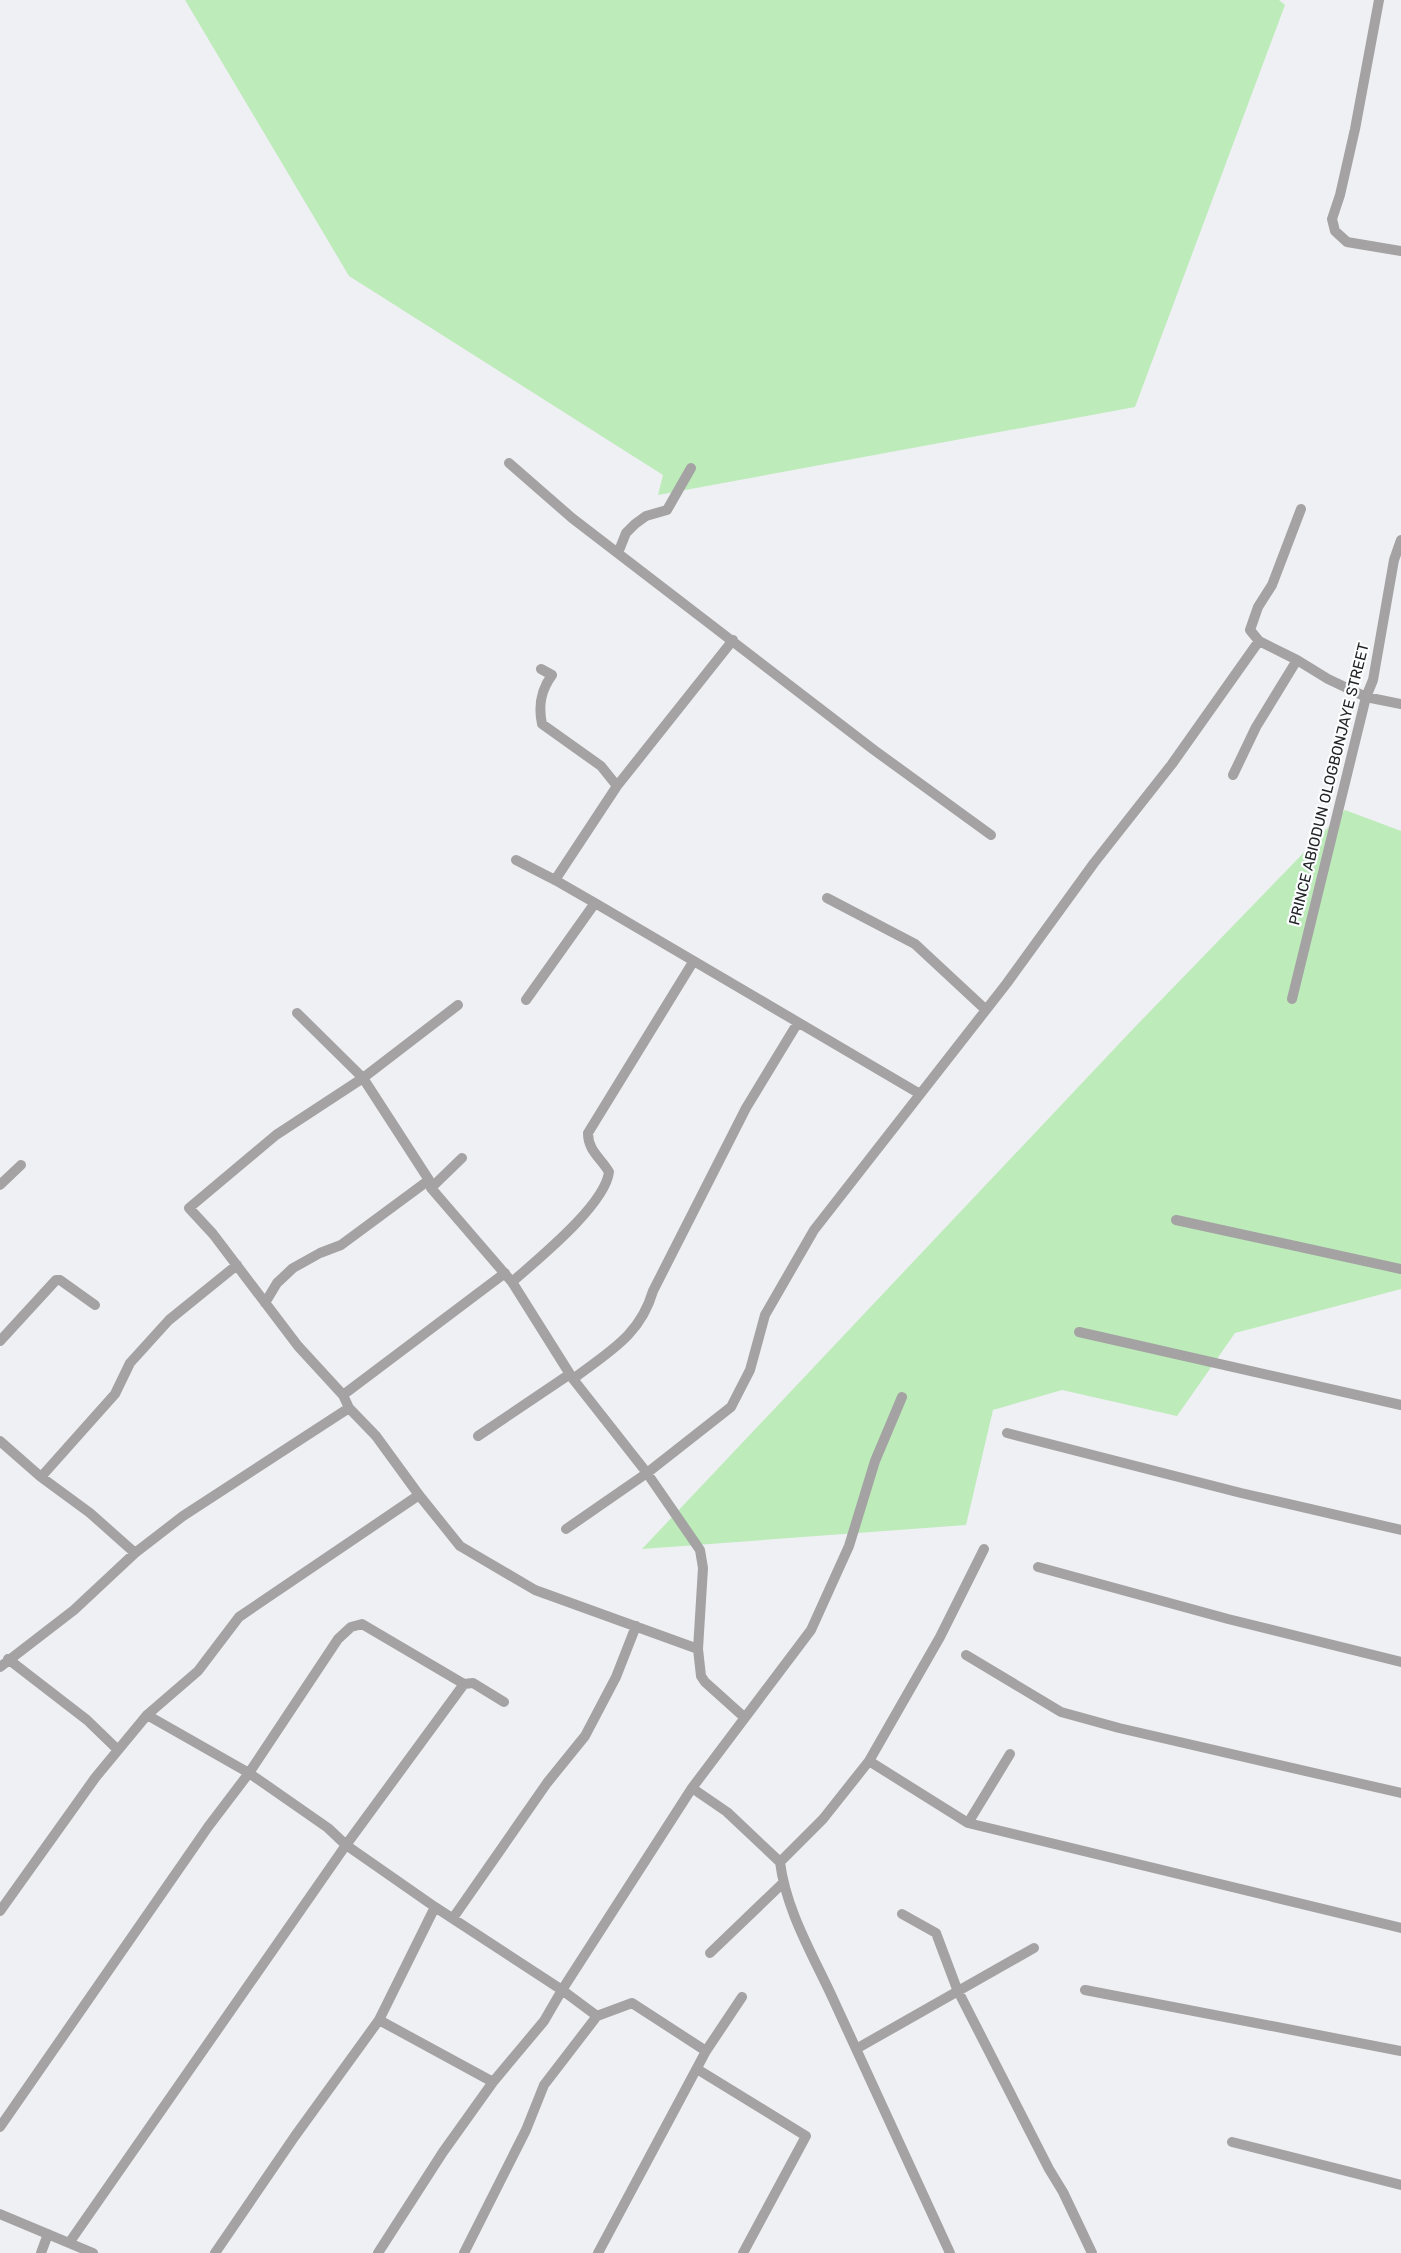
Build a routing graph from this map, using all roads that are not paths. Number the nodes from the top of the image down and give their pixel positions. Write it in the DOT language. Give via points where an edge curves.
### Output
graph roads {
  1 [pos="1378,0"];
  2 [pos="1401,251"];
  3 [pos="509,463"];
  4 [pos="691,468"];
  5 [pos="1301,509"];
  6 [pos="1401,540"];
  7 [pos="618,553"];
  8 [pos="733,640"];
  9 [pos="1259,641"];
  10 [pos="1297,660"];
  11 [pos="541,669"];
  12 [pos="1366,697"];
  13 [pos="1401,704"];
  14 [pos="1233,776"];
  15 [pos="617,786"];
  16 [pos="991,835"];
  17 [pos="516,860"];
  18 [pos="555,880"];
  19 [pos="827,898"];
  20 [pos="595,903"];
  21 [pos="693,962"];
  22 [pos="1292,999"];
  23 [pos="526,1000"];
  24 [pos="458,1005"];
  25 [pos="986,1010"];
  26 [pos="297,1013"];
  27 [pos="797,1024"];
  28 [pos="363,1078"];
  29 [pos="920,1094"];
  30 [pos="462,1158"];
  31 [pos="21,1165"];
  32 [pos="430,1184"];
  33 [pos="0,1185"];
  34 [pos="1176,1220"];
  35 [pos="237,1265"];
  36 [pos="1401,1269"];
  37 [pos="505,1273"];
  38 [pos="513,1282"];
  39 [pos="266,1303"];
  40 [pos="95,1305"];
  41 [pos="1079,1332"];
  42 [pos="0,1341"];
  43 [pos="572,1376"];
  44 [pos="343,1395"];
  45 [pos="902,1397"];
  46 [pos="1401,1405"];
  47 [pos="349,1408"];
  48 [pos="1006,1433"];
  49 [pos="478,1436"];
  50 [pos="0,1441"];
  51 [pos="647,1473"];
  52 [pos="41,1477"];
  53 [pos="419,1495"];
  54 [pos="566,1529"];
  55 [pos="1401,1530"];
  56 [pos="984,1549"];
  57 [pos="135,1553"];
  58 [pos="1038,1567"];
  59 [pos="636,1626"];
  60 [pos="698,1649"];
  61 [pos="966,1655"];
  62 [pos="1401,1662"];
  63 [pos="4,1663"];
  64 [pos="464,1684"];
  65 [pos="504,1702"];
  66 [pos="147,1715"];
  67 [pos="744,1717"];
  68 [pos="117,1749"];
  69 [pos="1010,1754"];
  70 [pos="869,1761"];
  71 [pos="249,1773"];
  72 [pos="692,1788"];
  73 [pos="1401,1793"];
  74 [pos="968,1822"];
  75 [pos="346,1845"];
  76 [pos="780,1862"];
  77 [pos="783,1883"];
  78 [pos="435,1907"];
  79 [pos="0,1911"];
  80 [pos="903,1914"];
  81 [pos="453,1918"];
  82 [pos="1401,1928"];
  83 [pos="1034,1948"];
  84 [pos="710,1953"];
  85 [pos="957,1989"];
  86 [pos="562,1990"];
  87 [pos="1084,1990"];
  88 [pos="742,1997"];
  89 [pos="597,2016"];
  90 [pos="379,2020"];
  91 [pos="856,2049"];
  92 [pos="706,2051"];
  93 [pos="1401,2051"];
  94 [pos="697,2069"];
  95 [pos="493,2082"];
  96 [pos="0,2127"];
  97 [pos="1232,2142"];
  98 [pos="1401,2184"];
  99 [pos="0,2214"];
  100 [pos="48,2234"];
  101 [pos="69,2243"];
  102 [pos="41,2253"];
  103 [pos="93,2253"];
  104 [pos="215,2253"];
  105 [pos="378,2253"];
  106 [pos="464,2253"];
  107 [pos="597,2253"];
  108 [pos="743,2253"];
  109 [pos="950,2253"];
  110 [pos="1092,2253"];
  1 -- 2 [label="street" via="1355,129 1332,219 1335,231 1347,242"];
  3 -- 7 [label="street"];
  4 -- 7 [label="street" via="667,510 635,524 626,533"];
  5 -- 9 [label="street" via="1250,630"];
  6 -- 12 [label="street, PRINCE ABIODUN OLOGBONJAYE STREET" via="1373,680"];
  7 -- 8 [label="street"];
  8 -- 15 [label="street"];
  8 -- 16 [label="street"];
  9 -- 10 [label="street"];
  9 -- 25 [label="street" via="1172,764"];
  10 -- 12 [label="street"];
  10 -- 14 [label="street" via="1256,726"];
  11 -- 15 [label="street" via="552,675 540,698 542,724 601,766"];
  12 -- 13 [label="street"];
  12 -- 22 [label="street, PRINCE ABIODUN OLOGBONJAYE STREET"];
  15 -- 18 [label="street"];
  17 -- 18 [label="street"];
  18 -- 20 [label="street"];
  19 -- 25 [label="street" via="915,945"];
  20 -- 21 [label="street"];
  20 -- 23 [label="street"];
  21 -- 27 [label="street"];
  21 -- 38 [label="street" via="588,1133 592,1151 609,1172 608,1183 573,1228"];
  24 -- 28 [label="street"];
  25 -- 29 [label="street"];
  26 -- 28 [label="street"];
  27 -- 29 [label="street"];
  27 -- 43 [label="street" via="746,1107 653,1291 648,1310 631,1335"];
  28 -- 32 [label="street"];
  28 -- 35 [label="street" via="276,1136 189,1208"];
  29 -- 51 [label="street" via="814,1230 765,1315 750,1370 731,1407"];
  30 -- 32 [label="street"];
  31 -- 33 [label="street"];
  32 -- 37 [label="street"];
  32 -- 39 [label="street" via="341,1245 292,1268 277,1282"];
  34 -- 36 [label="street"];
  35 -- 39 [label="street"];
  35 -- 52 [label="street" via="169,1320 130,1363 115,1394"];
  37 -- 38 [label="street"];
  37 -- 44 [label="street"];
  38 -- 43 [label="street"];
  39 -- 44 [label="street" via="298,1346"];
  40 -- 42 [label="street" via="56,1280"];
  41 -- 46 [label="street"];
  43 -- 49 [label="street"];
  43 -- 51 [label="street"];
  44 -- 47 [label="street"];
  45 -- 67 [label="street" via="875,1461 849,1546 811,1630"];
  47 -- 53 [label="street" via="376,1436"];
  47 -- 57 [label="street" via="183,1516"];
  48 -- 55 [label="street"];
  50 -- 52 [label="street"];
  51 -- 54 [label="street"];
  51 -- 60 [label="street" via="703,1558"];
  52 -- 57 [label="street" via="90,1512"];
  53 -- 59 [label="street" via="460,1546 535,1590"];
  53 -- 66 [label="street" via="239,1617 198,1671"];
  56 -- 70 [label="street" via="940,1637"];
  57 -- 63 [label="street" via="74,1610"];
  58 -- 62 [label="street" via="1228,1620"];
  59 -- 60 [label="street"];
  59 -- 81 [label="street" via="616,1677 585,1736 547,1783"];
  60 -- 67 [label="street" via="705,1682"];
  61 -- 73 [label="street" via="1061,1712"];
  63 -- 68 [label="street" via="87,1720"];
  64 -- 65 [label="street" via="473,1683"];
  64 -- 71 [label="street" via="362,1624 351,1627 338,1639"];
  64 -- 75 [label="street"];
  66 -- 68 [label="street"];
  66 -- 71 [label="street"];
  67 -- 72 [label="street"];
  68 -- 79 [label="street"];
  69 -- 74 [label="street"];
  70 -- 74 [label="street"];
  70 -- 76 [label="street" via="823,1819"];
  71 -- 75 [label="street"];
  71 -- 96 [label="street"];
  72 -- 76 [label="street" via="727,1812"];
  72 -- 86 [label="street"];
  74 -- 82 [label="street"];
  75 -- 78 [label="street"];
  75 -- 101 [label="street"];
  76 -- 77 [label="street"];
  77 -- 84 [label="street"];
  77 -- 91 [label="street"];
  78 -- 81 [label="street"];
  78 -- 90 [label="street"];
  80 -- 85 [label="street" via="936,1933"];
  81 -- 86 [label="street"];
  83 -- 85 [label="street"];
  85 -- 91 [label="street"];
  85 -- 110 [label="street"];
  86 -- 89 [label="street"];
  86 -- 95 [label="street" via="544,2021"];
  87 -- 93 [label="street"];
  88 -- 92 [label="street"];
  89 -- 92 [label="street" via="632,2003"];
  89 -- 106 [label="street" via="544,2085 526,2130"];
  90 -- 95 [label="street"];
  90 -- 104 [label="street"];
  91 -- 109 [label="street"];
  92 -- 94 [label="street"];
  94 -- 107 [label="street"];
  94 -- 108 [label="street" via="806,2136"];
  95 -- 105 [label="street"];
  97 -- 98 [label="street"];
  99 -- 100 [label="street"];
  100 -- 101 [label="street"];
  100 -- 102 [label="street"];
  101 -- 103 [label="street"];
}
